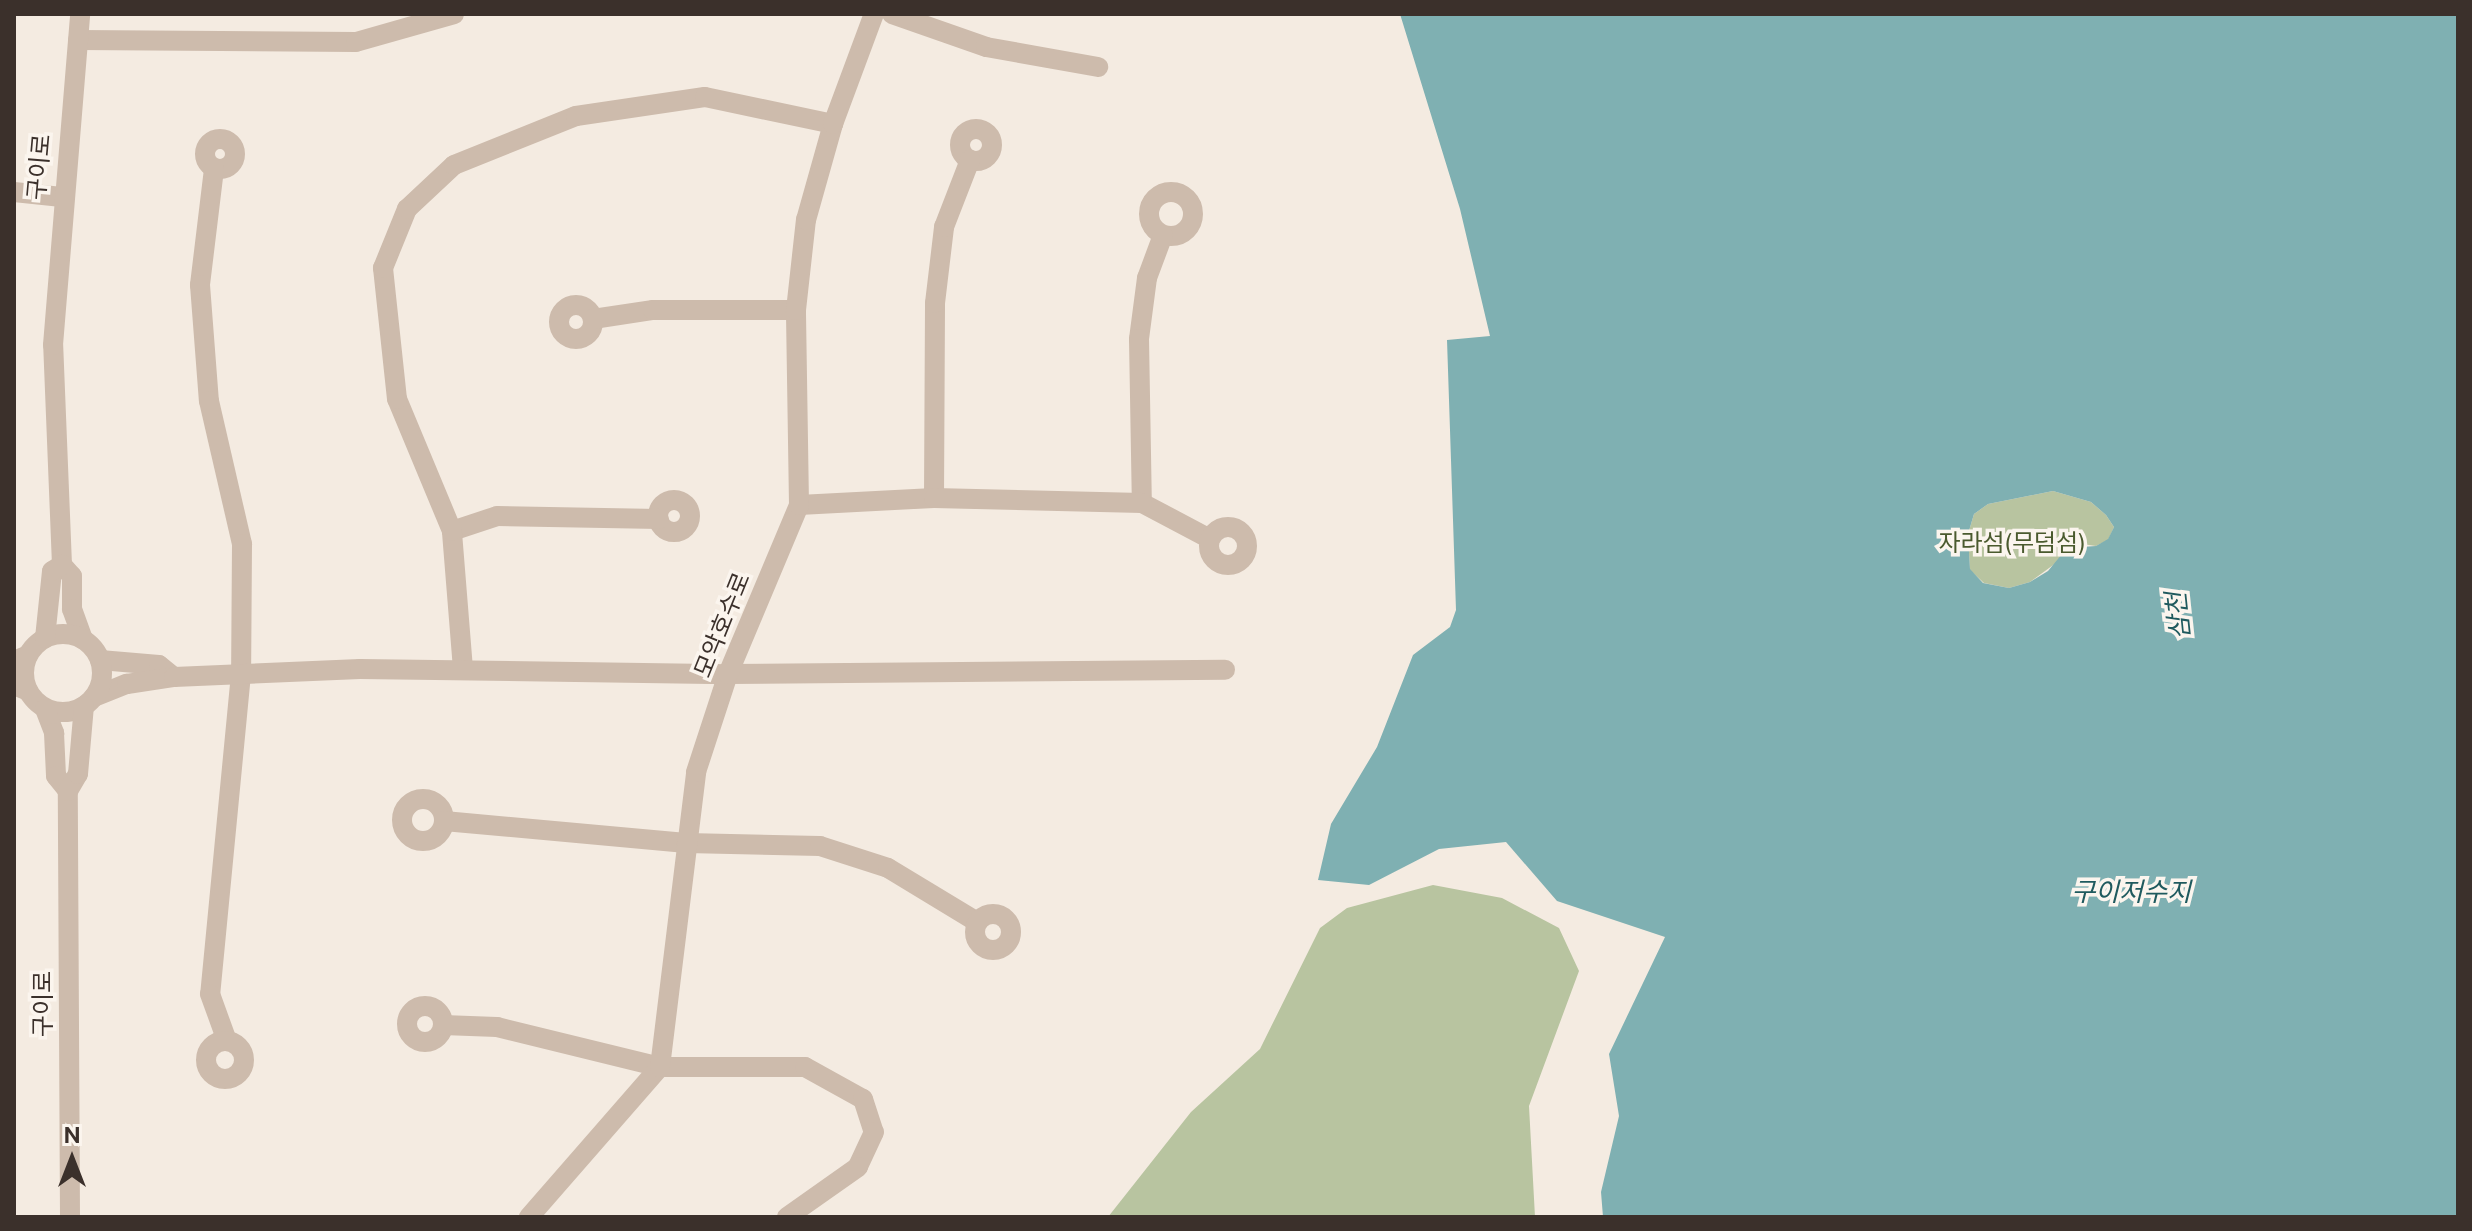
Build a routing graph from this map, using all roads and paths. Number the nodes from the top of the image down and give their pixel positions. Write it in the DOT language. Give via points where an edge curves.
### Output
graph roads {
  1 [pos="80,14"];
  2 [pos="454,14"];
  3 [pos="874,14"];
  4 [pos="892,14"];
  5 [pos="78,40"];
  6 [pos="1098,67"];
  7 [pos="833,124"];
  8 [pos="970,160"];
  9 [pos="214,169"];
  10 [pos="14,192"];
  11 [pos="62,197"];
  12 [pos="1163,235"];
  13 [pos="796,310"];
  14 [pos="593,319"];
  15 [pos="934,498"];
  16 [pos="1142,503"];
  17 [pos="799,505"];
  18 [pos="659,519"];
  19 [pos="452,531"];
  20 [pos="1210,539"];
  21 [pos="62,565"];
  22 [pos="45,638"];
  23 [pos="83,639"];
  24 [pos="21,658"];
  25 [pos="100,660"];
  26 [pos="463,669"];
  27 [pos="1225,670"];
  28 [pos="241,674"];
  29 [pos="728,674"];
  30 [pos="174,677"];
  31 [pos="21,688"];
  32 [pos="89,702"];
  33 [pos="45,709"];
  34 [pos="68,791"];
  35 [pos="444,821"];
  36 [pos="686,843"];
  37 [pos="977,922"];
  38 [pos="443,1025"];
  39 [pos="227,1041"];
  40 [pos="660,1067"];
  41 [pos="70,1217"];
  42 [pos="529,1217"];
  43 [pos="787,1217"];
  1 -- 5 [label="street, 구이로"];
  2 -- 5 [label="street" via="356,42"];
  3 -- 7 [label="street, 모악호수로"];
  4 -- 6 [label="street" via="986,47"];
  5 -- 11 [label="street, 구이로"];
  7 -- 13 [label="street, 모악호수로" via="806,220"];
  7 -- 19 [label="street" via="705,97 576,116 454,165 407,209 383,268 397,399"];
  8 -- 15 [label="street" via="944,227 935,303"];
  9 -- 28 [label="street" via="200,285 209,401 242,544"];
  10 -- 11 [label="street"];
  11 -- 21 [label="street, 구이로" via="53,345"];
  12 -- 16 [label="street" via="1147,278 1139,339"];
  13 -- 14 [label="street" via="653,310"];
  13 -- 17 [label="street, 모악호수로"];
  15 -- 16 [label="street"];
  15 -- 17 [label="street"];
  16 -- 20 [label="street"];
  17 -- 29 [label="street, 모악호수로"];
  18 -- 19 [label="street" via="497,516"];
  19 -- 26 [label="street"];
  21 -- 22 [label="street" via="52,571"];
  21 -- 23 [label="street" via="72,576 72,609"];
  22 -- 23 [label="street" via="61,633"];
  22 -- 24 [label="street"];
  23 -- 25 [label="street"];
  24 -- 31 [label="street"];
  25 -- 30 [label="street" via="159,665"];
  25 -- 32 [label="street" via="102,673"];
  26 -- 28 [label="street"];
  26 -- 29 [label="street"];
  27 -- 29 [label="street"];
  28 -- 30 [label="street"];
  28 -- 39 [label="street" via="210,994"];
  29 -- 36 [label="street, 모악호수로" via="696,772"];
  30 -- 32 [label="street" via="127,684"];
  31 -- 33 [label="street"];
  32 -- 33 [label="street" via="58,712"];
  32 -- 34 [label="street" via="78,774"];
  33 -- 34 [label="street" via="54,733 56,776"];
  34 -- 41 [label="street, 구이로"];
  35 -- 36 [label="street"];
  36 -- 37 [label="street" via="820,846 888,868"];
  36 -- 40 [label="street, 모악호수로"];
  38 -- 40 [label="street" via="497,1027"];
  40 -- 42 [label="street"];
  40 -- 43 [label="street" via="805,1067 863,1099 874,1132 858,1167"];
}
